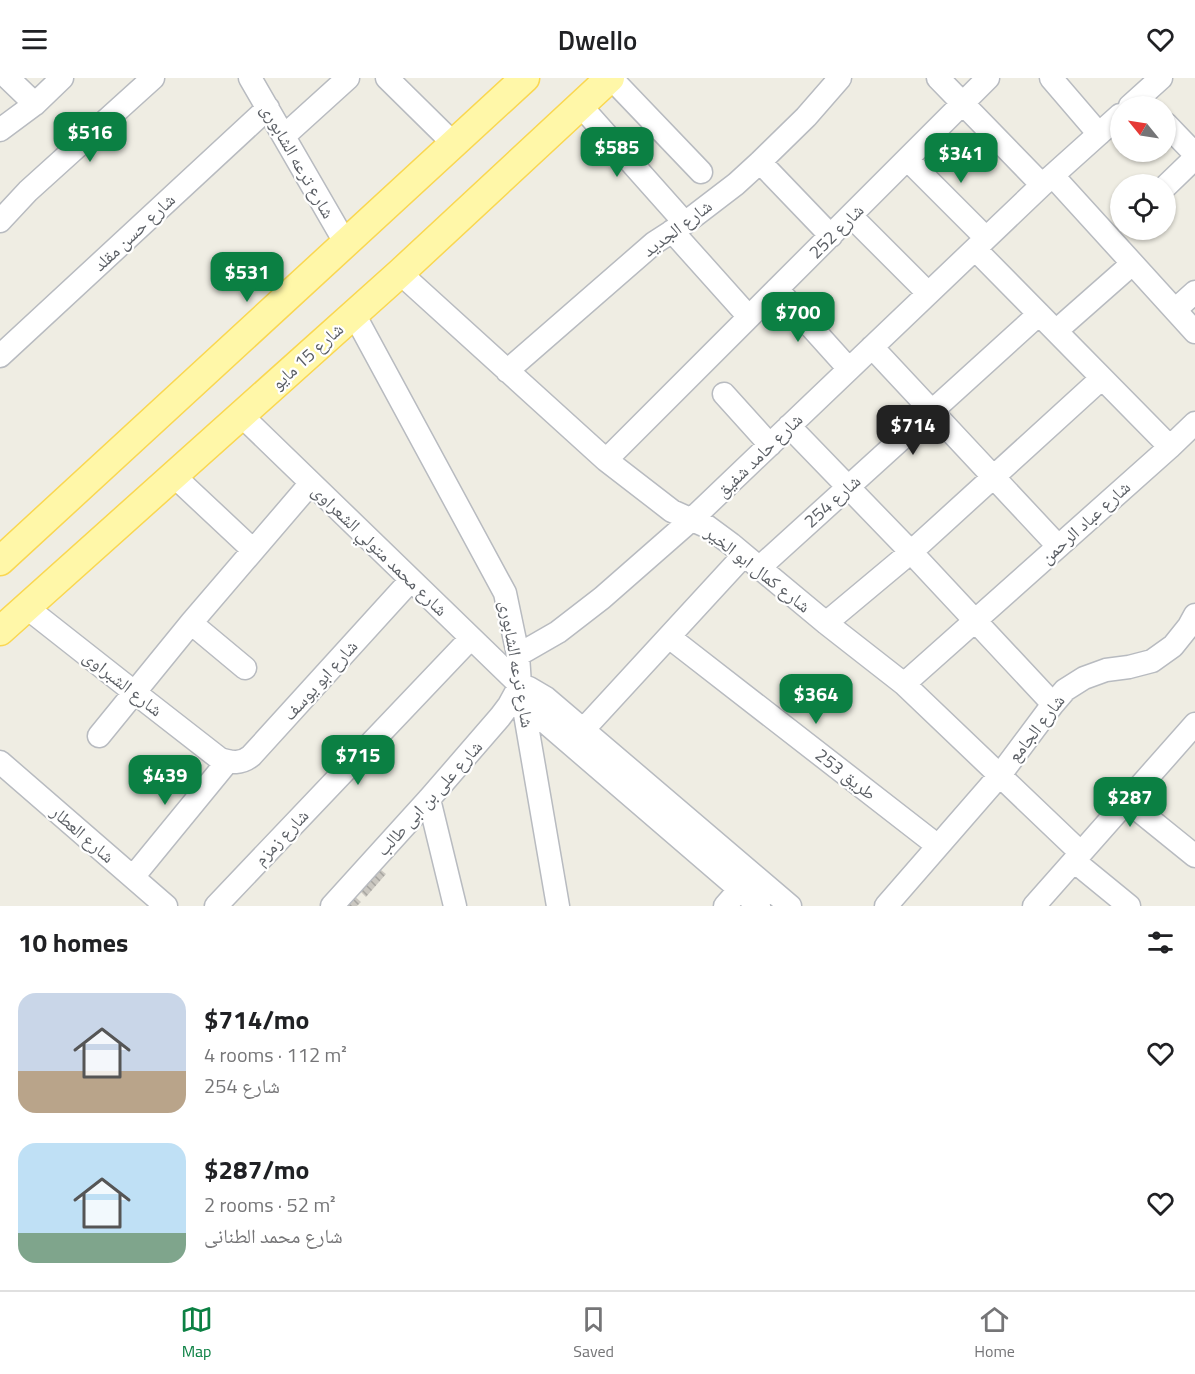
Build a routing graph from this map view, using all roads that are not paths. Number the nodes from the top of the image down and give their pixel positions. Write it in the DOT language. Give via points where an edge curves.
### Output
graph roads {
  1 [pos="8,78"];
  2 [pos="62,78"];
  3 [pos="153,78"];
  4 [pos="250,78"];
  5 [pos="348,78"];
  6 [pos="387,78"];
  7 [pos="525,78"];
  8 [pos="611,78"];
  9 [pos="840,78"];
  10 [pos="938,78"];
  11 [pos="988,78"];
  12 [pos="1051,78"];
  13 [pos="1161,78"];
  14 [pos="1145,96"];
  15 [pos="34,104"];
  16 [pos="963,104"];
  17 [pos="580,105"];
  18 [pos="268,108"];
  19 [pos="1110,124"];
  20 [pos="0,130"];
  21 [pos="1100,134"];
  22 [pos="1176,135"];
  23 [pos="284,136"];
  24 [pos="453,143"];
  25 [pos="1195,156"];
  26 [pos="907,159"];
  27 [pos="760,162"];
  28 [pos="701,172"];
  29 [pos="1176,176"];
  30 [pos="1047,180"];
  31 [pos="851,216"];
  32 [pos="0,221"];
  33 [pos="678,227"];
  34 [pos="1110,229"];
  35 [pos="831,236"];
  36 [pos="1119,240"];
  37 [pos="981,243"];
  38 [pos="346,244"];
  39 [pos="1132,264"];
  40 [pos="400,273"];
  41 [pos="777,289"];
  42 [pos="1195,292"];
  43 [pos="928,293"];
  44 [pos="1175,310"];
  45 [pos="354,314"];
  46 [pos="1039,314"];
  47 [pos="749,317"];
  48 [pos="1056,331"];
  49 [pos="1195,332"];
  50 [pos="872,347"];
  51 [pos="0,356"];
  52 [pos="849,369"];
  53 [pos="507,370"];
  54 [pos="1102,378"];
  55 [pos="724,394"];
  56 [pos="932,411"];
  57 [pos="241,415"];
  58 [pos="1195,423"];
  59 [pos="789,426"];
  60 [pos="770,445"];
  61 [pos="1170,447"];
  62 [pos="606,460"];
  63 [pos="173,475"];
  64 [pos="994,477"];
  65 [pos="311,483"];
  66 [pos="848,488"];
  67 [pos="691,520"];
  68 [pos="1058,546"];
  69 [pos="253,550"];
  70 [pos="911,552"];
  71 [pos="0,561"];
  72 [pos="751,561"];
  73 [pos="411,580"];
  74 [pos="26,607"];
  75 [pos="1195,615"];
  76 [pos="975,620"];
  77 [pos="191,623"];
  78 [pos="826,623"];
  79 [pos="0,631"];
  80 [pos="669,637"];
  81 [pos="471,638"];
  82 [pos="518,655"];
  83 [pos="245,668"];
  84 [pos="904,684"];
  85 [pos="520,686"];
  86 [pos="134,692"];
  87 [pos="1053,704"];
  88 [pos="583,730"];
  89 [pos="99,736"];
  90 [pos="1191,736"];
  91 [pos="224,760"];
  92 [pos="0,762"];
  93 [pos="1000,775"];
  94 [pos="429,799"];
  95 [pos="1127,801"];
  96 [pos="938,846"];
  97 [pos="1195,856"];
  98 [pos="1077,857"];
  99 [pos="133,877"];
  100 [pos="740,889"];
  101 [pos="450,902"];
  102 [pos="166,906"];
  103 [pos="216,906"];
  104 [pos="332,906"];
  105 [pos="558,906"];
  106 [pos="725,906"];
  107 [pos="759,906"];
  108 [pos="790,906"];
  109 [pos="886,906"];
  110 [pos="1034,906"];
  111 [pos="1129,906"];
  1 -- 15 [label="street"];
  2 -- 15 [label="street"];
  3 -- 32 [label="street"];
  4 -- 18 [label="street, شارع ترعه الشابورى"];
  5 -- 23 [label="street"];
  6 -- 24 [label="street"];
  7 -- 24 [label="main road"];
  8 -- 17 [label="main road, شارع 15 مايو"];
  8 -- 28 [label="street"];
  9 -- 27 [label="street, شارع الجديد"];
  10 -- 16 [label="street"];
  11 -- 16 [label="street, شارع 252"];
  12 -- 21 [label="street"];
  13 -- 14 [label="street"];
  15 -- 20 [label="street"];
  16 -- 26 [label="street, شارع 252"];
  16 -- 30 [label="street"];
  17 -- 33 [label="street"];
  17 -- 40 [label="main road, شارع 15 مايو"];
  18 -- 23 [label="street, شارع ترعه الشابورى"];
  18 -- 51 [label="street, شارع حسن مقلد"];
  19 -- 21 [label="street"];
  21 -- 30 [label="street"];
  22 -- 25 [label="street"];
  23 -- 38 [label="street, شارع ترعه الشابورى"];
  24 -- 38 [label="main road"];
  25 -- 29 [label="street"];
  26 -- 31 [label="street, شارع 252"];
  26 -- 37 [label="street"];
  27 -- 33 [label="street, شارع الجديد"];
  27 -- 35 [label="street"];
  30 -- 34 [label="street"];
  30 -- 37 [label="street"];
  31 -- 35 [label="street, شارع 252"];
  31 -- 43 [label="street"];
  33 -- 47 [label="street"];
  33 -- 53 [label="street, شارع الجديد" via="654,243"];
  35 -- 41 [label="street, شارع 252"];
  36 -- 39 [label="street"];
  37 -- 43 [label="street, شارع حامد شفيق"];
  37 -- 46 [label="street"];
  38 -- 71 [label="main road"];
  39 -- 44 [label="street"];
  39 -- 48 [label="street"];
  40 -- 45 [label="main road, شارع 15 مايو"];
  40 -- 53 [label="street, شارع كمال ابو الخير"];
  41 -- 47 [label="street, شارع 252"];
  41 -- 52 [label="street"];
  42 -- 44 [label="street"];
  43 -- 50 [label="street, شارع حامد شفيق"];
  44 -- 49 [label="street"];
  45 -- 57 [label="main road, شارع 15 مايو"];
  45 -- 82 [label="street, شارع ترعه الشابورى" via="505,593"];
  46 -- 48 [label="street"];
  46 -- 56 [label="street, شارع 254"];
  47 -- 62 [label="street, شارع 252"];
  48 -- 54 [label="street"];
  50 -- 52 [label="street, شارع حامد شفيق"];
  50 -- 56 [label="street"];
  52 -- 59 [label="street, شارع حامد شفيق"];
  53 -- 62 [label="street, شارع كمال ابو الخير"];
  54 -- 61 [label="street"];
  54 -- 64 [label="street"];
  55 -- 60 [label="street"];
  56 -- 64 [label="street"];
  56 -- 66 [label="street, شارع 254"];
  57 -- 63 [label="main road, شارع 15 مايو"];
  57 -- 65 [label="street, شارع محمد متولي الشعراوى"];
  58 -- 61 [label="street, شارع عباد الرحمن"];
  59 -- 60 [label="street, شارع حامد شفيق"];
  59 -- 66 [label="street"];
  60 -- 67 [label="street, شارع حامد شفيق"];
  61 -- 68 [label="street, شارع عباد الرحمن"];
  62 -- 67 [label="street, شارع كمال ابو الخير" via="672,511"];
  63 -- 69 [label="street"];
  63 -- 74 [label="main road, شارع 15 مايو"];
  64 -- 68 [label="street"];
  64 -- 70 [label="street"];
  65 -- 69 [label="street"];
  65 -- 73 [label="street, شارع محمد متولي الشعراوى"];
  66 -- 70 [label="street"];
  66 -- 72 [label="street, شارع 254"];
  67 -- 72 [label="street, شارع كمال ابو الخير" via="708,527"];
  67 -- 82 [label="street, شارع حامد شفيق" via="602,598 558,632"];
  68 -- 76 [label="street, شارع عباد الرحمن"];
  69 -- 77 [label="street"];
  70 -- 76 [label="street"];
  70 -- 78 [label="street"];
  72 -- 78 [label="street, شارع كمال ابو الخير"];
  72 -- 80 [label="street, شارع 254"];
  73 -- 81 [label="street, شارع محمد متولي الشعراوى"];
  73 -- 91 [label="street, شارع ابو يوسف" via="251,756 245,761"];
  74 -- 79 [label="main road, شارع 15 مايو"];
  74 -- 86 [label="street, شارع الشبراوى"];
  75 -- 87 [label="street, شارع الجامع" via="1173,646 1152,661 1084,678 1065,690"];
  76 -- 84 [label="street, شارع عباد الرحمن"];
  76 -- 87 [label="street"];
  77 -- 83 [label="street"];
  77 -- 86 [label="street"];
  78 -- 84 [label="street, شارع كمال ابو الخير"];
  80 -- 88 [label="street, شارع 254"];
  80 -- 96 [label="street, طريق 253"];
  81 -- 85 [label="street, شارع محمد متولي الشعراوى"];
  81 -- 103 [label="street, شارع زمزم"];
  82 -- 85 [label="street, شارع ترعه الشابورى"];
  84 -- 93 [label="street, شارع كمال ابو الخير"];
  85 -- 88 [label="street, شارع محمد متولي الشعراوى" via="546,698"];
  85 -- 94 [label="street, شارع على بن ابى طالب" via="500,717"];
  85 -- 100 [label="street, شارع محمد متولي الشعراوى" via="537,715"];
  85 -- 105 [label="street, شارع ترعه الشابورى"];
  86 -- 89 [label="street"];
  86 -- 91 [label="street, شارع الشبراوى"];
  87 -- 93 [label="street, شارع الجامع"];
  88 -- 108 [label="street, شارع محمد متولي الشعراوى"];
  90 -- 95 [label="street"];
  91 -- 99 [label="street"];
  92 -- 99 [label="street, شارع العطار"];
  93 -- 96 [label="street, شارع الجامع"];
  93 -- 98 [label="street, شارع كمال ابو الخير"];
  94 -- 101 [label="street"];
  94 -- 104 [label="street, شارع على بن ابى طالب"];
  95 -- 97 [label="street"];
  95 -- 98 [label="street"];
  96 -- 109 [label="street, شارع الجامع"];
  98 -- 110 [label="street"];
  98 -- 111 [label="street, شارع كمال ابو الخير"];
  99 -- 102 [label="street, شارع العطار"];
  100 -- 106 [label="street"];
  100 -- 107 [label="street, شارع محمد متولي الشعراوى"];
}
